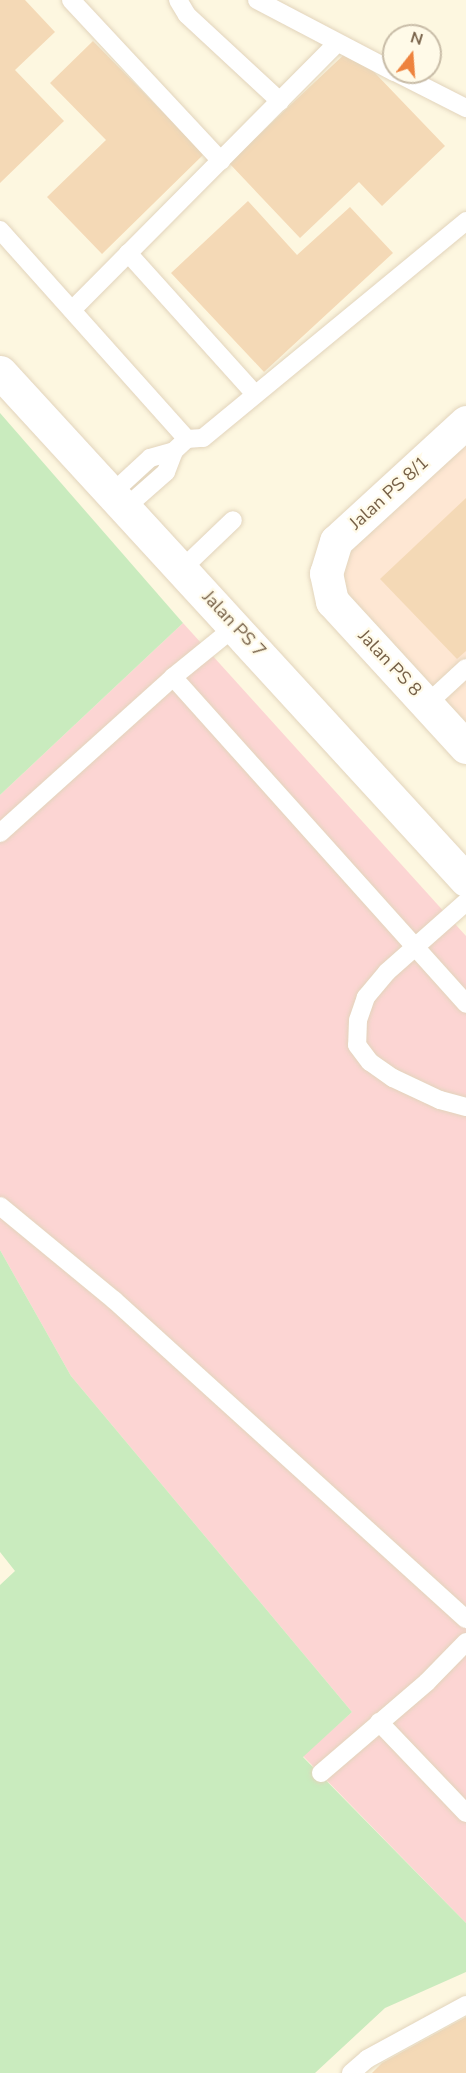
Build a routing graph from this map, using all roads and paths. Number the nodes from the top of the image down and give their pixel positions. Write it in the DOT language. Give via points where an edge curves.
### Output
graph roads {
  1 [pos="71,0"];
  2 [pos="178,0"];
  3 [pos="257,0"];
  4 [pos="337,43"];
  5 [pos="382,66"];
  6 [pos="418,84"];
  7 [pos="280,101"];
  8 [pos="466,108"];
  9 [pos="221,161"];
  10 [pos="466,221"];
  11 [pos="0,230"];
  12 [pos="128,253"];
  13 [pos="73,309"];
  14 [pos="0,372"];
  15 [pos="255,394"];
  16 [pos="466,422"];
  17 [pos="181,445"];
  18 [pos="118,501"];
  19 [pos="234,520"];
  20 [pos="183,567"];
  21 [pos="326,573"];
  22 [pos="237,626"];
  23 [pos="466,668"];
  24 [pos="173,677"];
  25 [pos="427,704"];
  26 [pos="466,747"];
  27 [pos="0,833"];
  28 [pos="466,880"];
  29 [pos="466,902"];
  30 [pos="416,949"];
  31 [pos="466,1004"];
  32 [pos="466,1107"];
  33 [pos="0,1206"];
  34 [pos="466,1620"];
  35 [pos="466,1642"];
  36 [pos="379,1722"];
  37 [pos="321,1773"];
  38 [pos="466,1814"];
  39 [pos="466,2005"];
  40 [pos="351,2073"];
  1 -- 9 [label="lane"];
  2 -- 7 [label="lane" via="187,15"];
  3 -- 4 [label="lane"];
  4 -- 5 [label="lane"];
  4 -- 7 [label="lane"];
  6 -- 8 [label="lane"];
  7 -- 9 [label="lane"];
  9 -- 12 [label="lane"];
  10 -- 15 [label="lane"];
  11 -- 13 [label="lane"];
  12 -- 13 [label="lane"];
  12 -- 15 [label="lane"];
  13 -- 17 [label="lane"];
  14 -- 18 [label="street, Jalan PS 7"];
  15 -- 17 [label="lane" via="204,438"];
  16 -- 21 [label="street, Jalan PS 8/1" via="336,541"];
  17 -- 18 [label="lane" via="150,458"];
  18 -- 20 [label="street, Jalan PS 7"];
  19 -- 20 [label="lane"];
  20 -- 22 [label="street, Jalan PS 7"];
  21 -- 25 [label="street, Jalan PS 8" via="332,601"];
  22 -- 24 [label="lane"];
  22 -- 28 [label="street, Jalan PS 7"];
  23 -- 25 [label="lane"];
  24 -- 27 [label="lane"];
  24 -- 30 [label="lane"];
  25 -- 26 [label="street, Jalan PS 8"];
  29 -- 30 [label="lane"];
  30 -- 31 [label="lane"];
  30 -- 32 [label="lane" via="387,972 366,998 358,1020 357,1045 370,1062 393,1078 440,1100"];
  33 -- 34 [label="lane" via="114,1300"];
  35 -- 36 [label="lane" via="427,1682"];
  36 -- 37 [label="lane"];
  36 -- 38 [label="lane"];
  39 -- 40 [label="lane" via="367,2059"];
}
